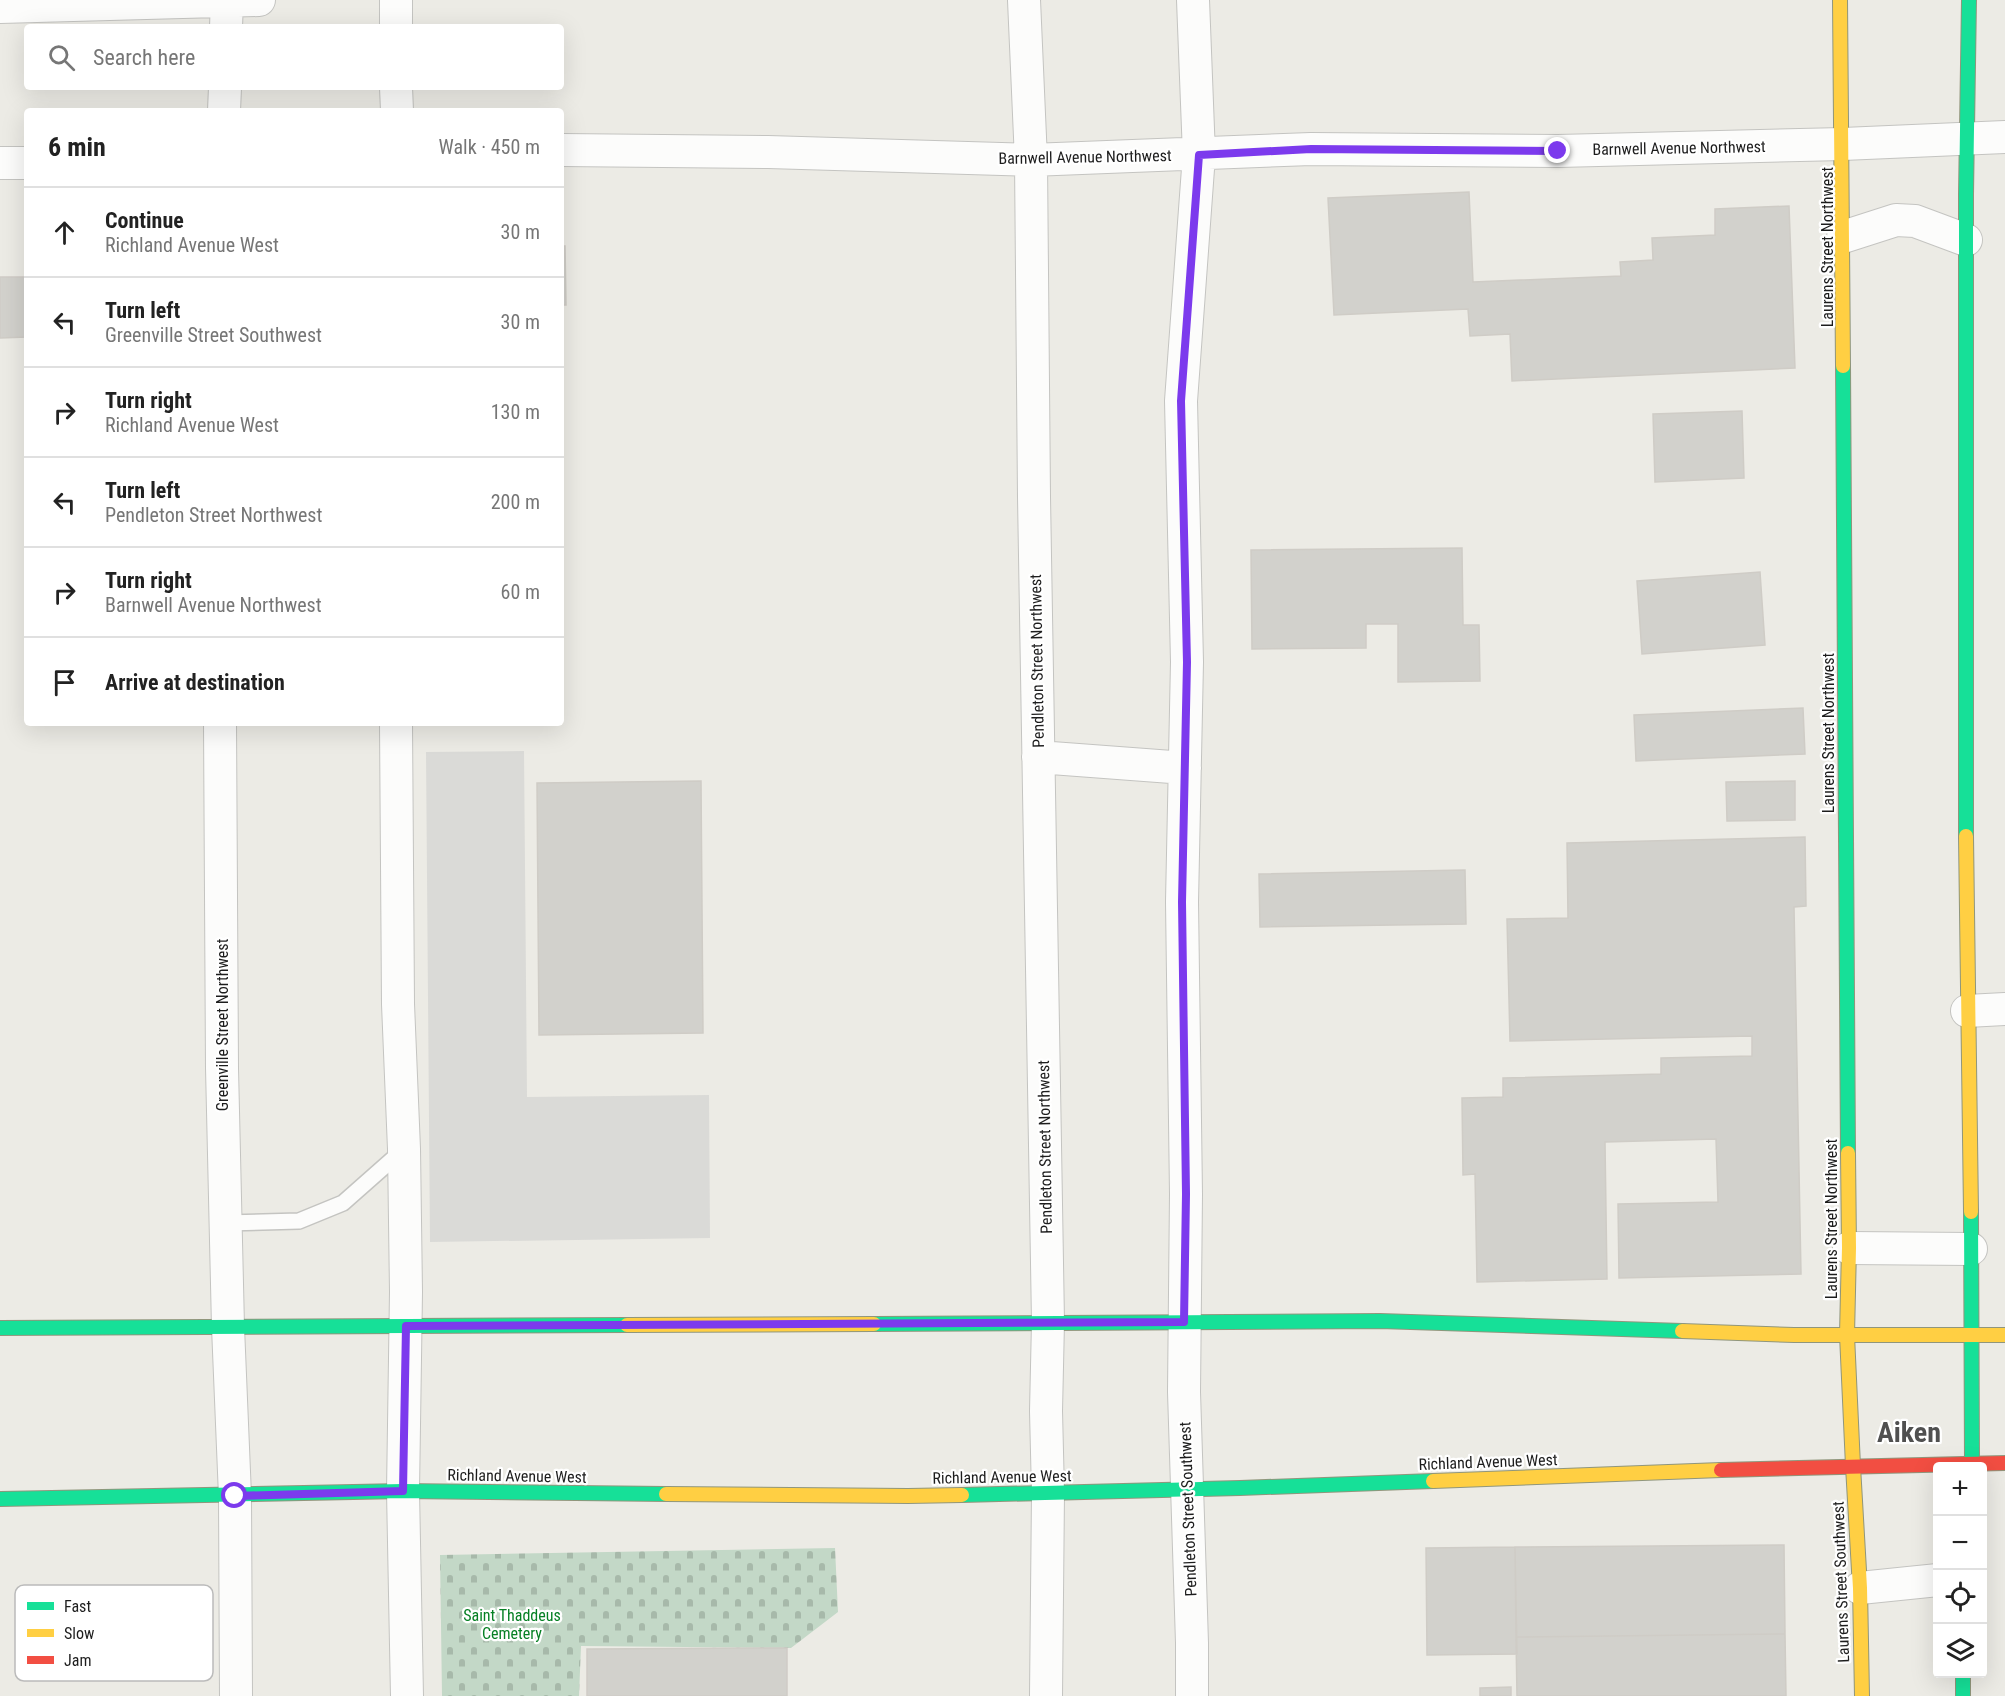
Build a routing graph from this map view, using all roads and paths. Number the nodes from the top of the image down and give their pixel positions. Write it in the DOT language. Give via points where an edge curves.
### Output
graph roads {
  1 [pos="227,0"];
  2 [pos="259,0"];
  3 [pos="396,0"];
  4 [pos="1024,0"];
  5 [pos="1193,0"];
  6 [pos="1840,0"];
  7 [pos="1969,0"];
  8 [pos="0,7"];
  9 [pos="226,24"];
  10 [pos="396,24"];
  11 [pos="225,90"];
  12 [pos="396,90"];
  13 [pos="224,108"];
  14 [pos="397,108"];
  15 [pos="2005,136"];
  16 [pos="1966,138"];
  17 [pos="1842,144"];
  18 [pos="564,150"];
  19 [pos="1199,155"];
  20 [pos="1031,160"];
  21 [pos="0,163"];
  22 [pos="24,163"];
  23 [pos="1843,237"];
  24 [pos="1966,240"];
  25 [pos="220,726"];
  26 [pos="396,726"];
  27 [pos="1038,757"];
  28 [pos="1185,768"];
  29 [pos="2005,1009"];
  30 [pos="1967,1011"];
  31 [pos="404,1149"];
  32 [pos="225,1223"];
  33 [pos="1849,1248"];
  34 [pos="1971,1249"];
  35 [pos="1048,1322"];
  36 [pos="1184,1322"];
  37 [pos="406,1326"];
  38 [pos="228,1327"];
  39 [pos="0,1328"];
  40 [pos="1847,1335"];
  41 [pos="1972,1335"];
  42 [pos="2005,1335"];
  43 [pos="1972,1462"];
  44 [pos="2005,1463"];
  45 [pos="1987,1464"];
  46 [pos="1933,1465"];
  47 [pos="1852,1466"];
  48 [pos="1188,1490"];
  49 [pos="403,1491"];
  50 [pos="1048,1493"];
  51 [pos="235,1496"];
  52 [pos="0,1499"];
  53 [pos="1933,1581"];
  54 [pos="1860,1588"];
  55 [pos="1964,1678"];
  56 [pos="236,1696"];
  57 [pos="407,1696"];
  58 [pos="1046,1696"];
  59 [pos="1192,1696"];
  60 [pos="1862,1696"];
  61 [pos="1963,1696"];
  1 -- 2 [label="street"];
  1 -- 8 [label="street"];
  1 -- 9 [label="street"];
  3 -- 10 [label="street"];
  4 -- 20 [label="street, Pendleton Street Northwest"];
  5 -- 19 [label="street"];
  6 -- 17 [label="main road, Laurens Street Northwest"];
  7 -- 16 [label="main road"];
  11 -- 13 [label="street"];
  12 -- 14 [label="street"];
  15 -- 16 [label="street, Barnwell Avenue Northwest"];
  16 -- 17 [label="street, Barnwell Avenue Northwest"];
  16 -- 24 [label="main road"];
  17 -- 19 [label="street, Barnwell Avenue Northwest" via="1558,151 1311,149"];
  17 -- 23 [label="main road, Laurens Street Northwest"];
  18 -- 20 [label="street, Barnwell Avenue Northwest"];
  19 -- 20 [label="street, Barnwell Avenue Northwest"];
  19 -- 28 [label="street" via="1181,401 1187,662"];
  20 -- 27 [label="street, Pendleton Street Northwest"];
  21 -- 22 [label="street"];
  23 -- 24 [label="street" via="1896,220 1915,221"];
  23 -- 33 [label="main road, Laurens Street Northwest"];
  24 -- 30 [label="main road"];
  25 -- 32 [label="street, Greenville Street Northwest"];
  26 -- 31 [label="street" via="398,1004"];
  27 -- 28 [label="street"];
  27 -- 35 [label="street, Pendleton Street Northwest"];
  28 -- 36 [label="street"];
  29 -- 30 [label="street"];
  30 -- 34 [label="main road"];
  31 -- 32 [label="lane" via="343,1203 298,1221"];
  31 -- 37 [label="street"];
  32 -- 38 [label="street, Greenville Street Northwest"];
  33 -- 34 [label="street"];
  33 -- 40 [label="main road, Laurens Street Northwest"];
  34 -- 41 [label="main road"];
  35 -- 36 [label="main road"];
  35 -- 37 [label="main road"];
  35 -- 50 [label="street"];
  36 -- 40 [label="main road" via="1380,1321"];
  36 -- 48 [label="street, Pendleton Street Southwest"];
  37 -- 38 [label="main road"];
  37 -- 49 [label="street"];
  38 -- 39 [label="main road"];
  38 -- 51 [label="street, Greenville Street Northwest"];
  40 -- 41 [label="main road"];
  40 -- 47 [label="main road, Laurens Street Northwest"];
  41 -- 42 [label="main road"];
  41 -- 43 [label="main road"];
  44 -- 45 [label="main road, Richland Avenue West"];
  46 -- 47 [label="main road, Richland Avenue West"];
  47 -- 48 [label="main road, Richland Avenue West"];
  47 -- 54 [label="main road, Laurens Street Southwest"];
  48 -- 50 [label="main road, Richland Avenue West"];
  48 -- 59 [label="street, Pendleton Street Southwest"];
  49 -- 50 [label="main road, Richland Avenue West" via="908,1496"];
  49 -- 51 [label="main road, Richland Avenue West"];
  49 -- 57 [label="street"];
  50 -- 58 [label="street"];
  51 -- 52 [label="main road, Richland Avenue West"];
  51 -- 56 [label="street, Greenville Street Northwest"];
  53 -- 54 [label="street"];
  54 -- 60 [label="main road, Laurens Street Southwest"];
  55 -- 61 [label="main road"];
}
